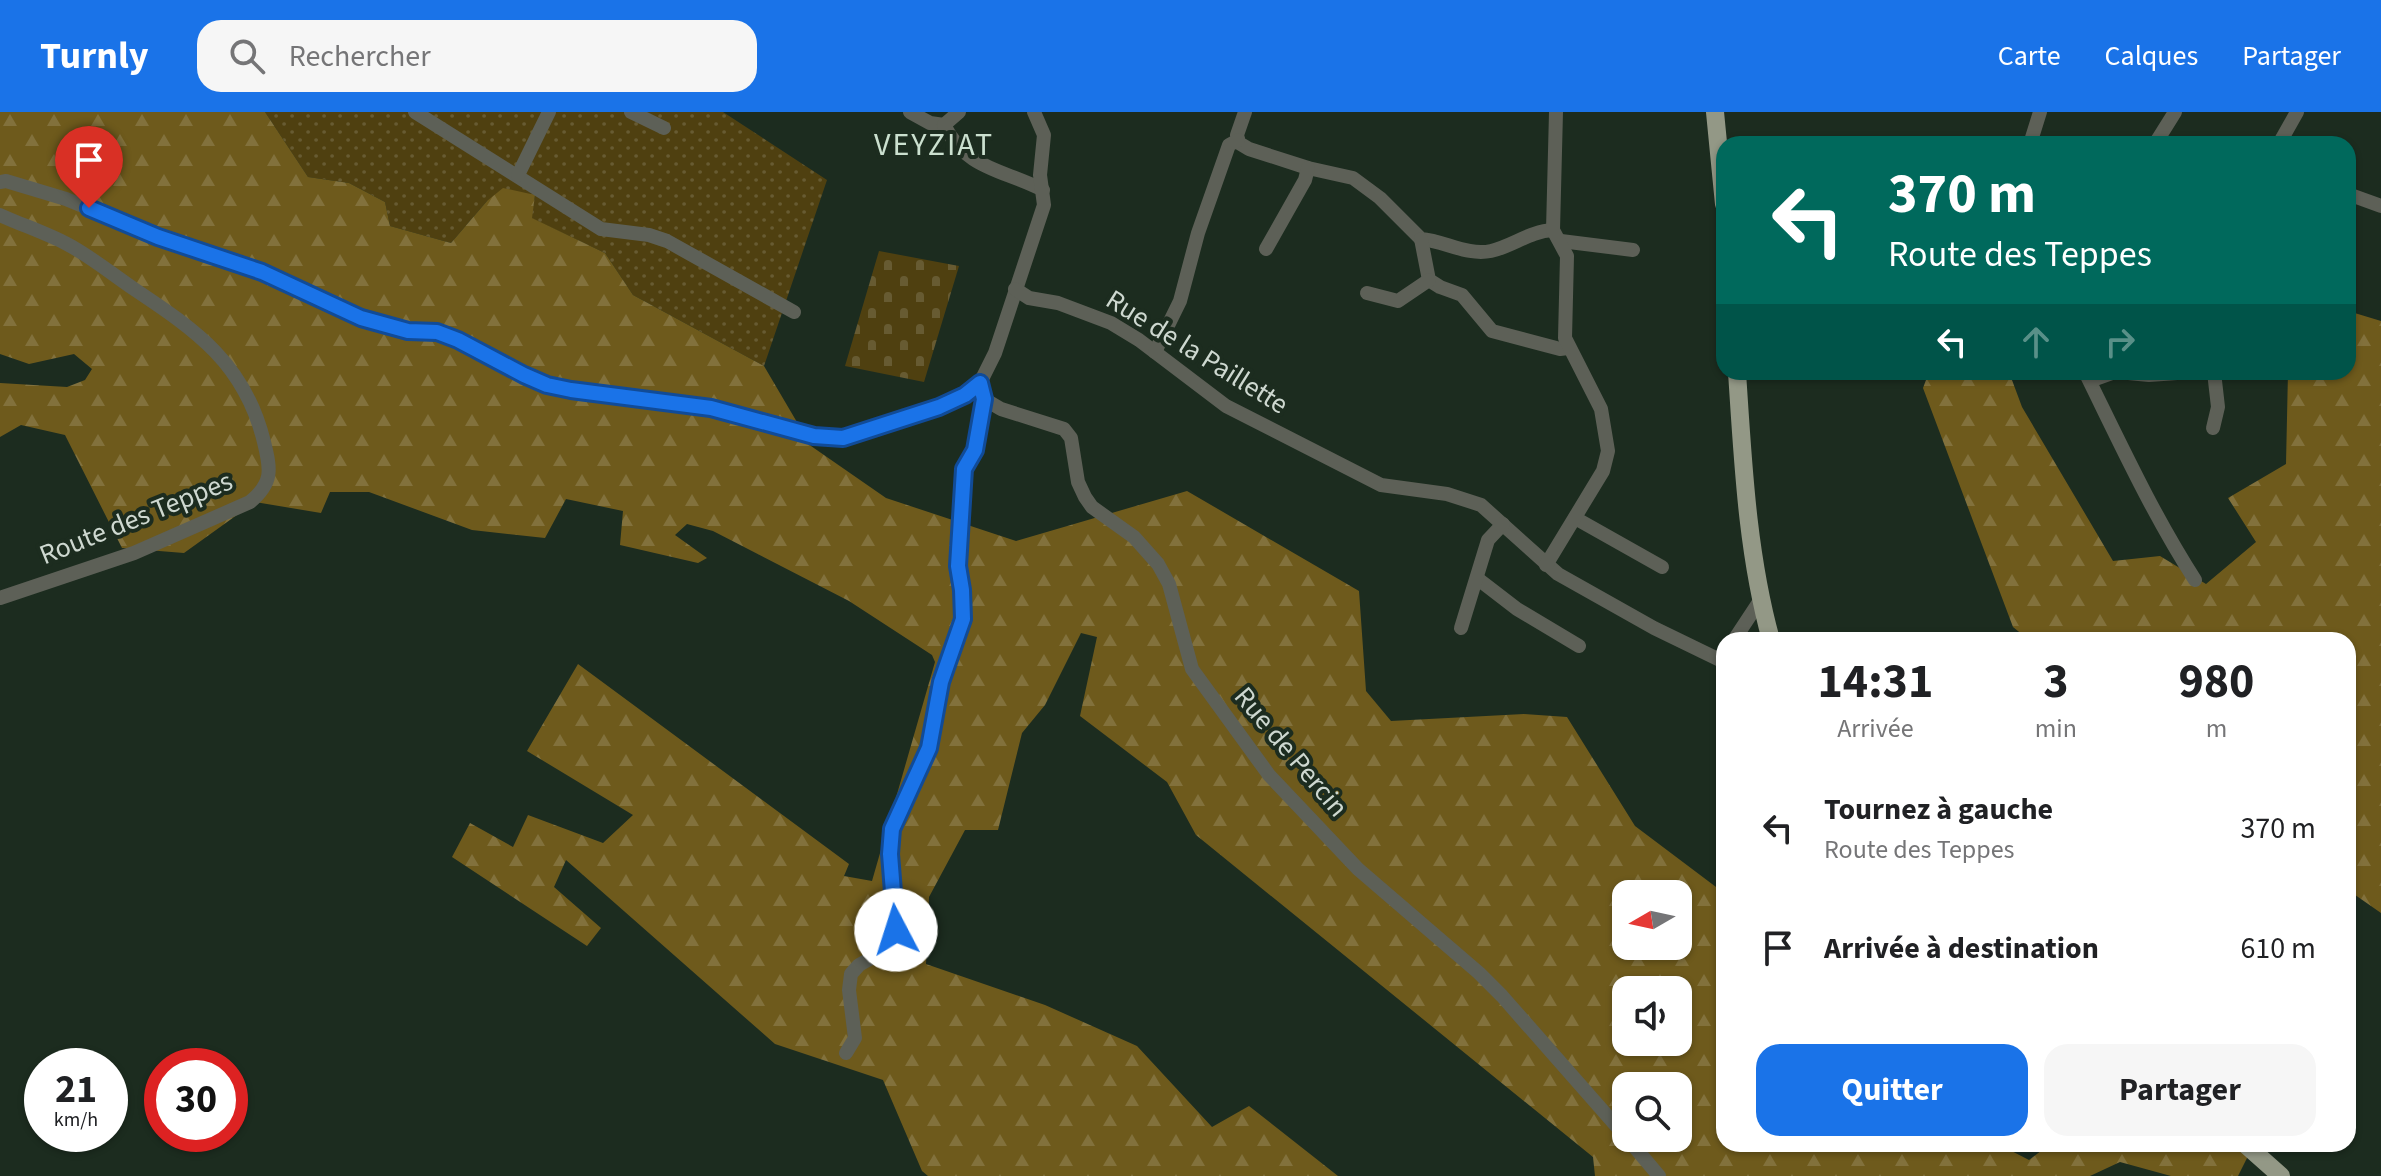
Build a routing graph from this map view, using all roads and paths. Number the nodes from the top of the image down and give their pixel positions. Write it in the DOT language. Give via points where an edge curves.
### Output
graph roads {
  1 [pos="415,112"];
  2 [pos="549,112"];
  3 [pos="631,112"];
  4 [pos="910,112"];
  5 [pos="959,112"];
  6 [pos="1025,112"];
  7 [pos="1033,112"];
  8 [pos="1245,112"];
  9 [pos="1556,112"];
  10 [pos="1700,112"];
  11 [pos="1715,112"];
  12 [pos="2040,112"];
  13 [pos="2175,112"];
  14 [pos="2297,112"];
  15 [pos="944,125"];
  16 [pos="664,128"];
  17 [pos="1718,136"];
  18 [pos="2032,136"];
  19 [pos="2160,136"];
  20 [pos="2284,136"];
  21 [pos="1238,140"];
  22 [pos="1716,141"];
  23 [pos="1308,168"];
  24 [pos="518,175"];
  25 [pos="0,182"];
  26 [pos="1043,190"];
  27 [pos="2356,197"];
  28 [pos="2381,206"];
  29 [pos="0,215"];
  30 [pos="1557,236"];
  31 [pos="1421,239"];
  32 [pos="1266,249"];
  33 [pos="1633,250"];
  34 [pos="1429,280"];
  35 [pos="1015,289"];
  36 [pos="1367,293"];
  37 [pos="794,312"];
  38 [pos="1568,348"];
  39 [pos="1155,352"];
  40 [pos="1738,380"];
  41 [pos="2089,380"];
  42 [pos="2215,380"];
  43 [pos="980,383"];
  44 [pos="984,399"];
  45 [pos="2213,428"];
  46 [pos="1575,518"];
  47 [pos="1503,524"];
  48 [pos="1546,565"];
  49 [pos="1662,567"];
  50 [pos="1478,579"];
  51 [pos="2195,580"];
  52 [pos="0,598"];
  53 [pos="1761,599"];
  54 [pos="1461,628"];
  55 [pos="1739,632"];
  56 [pos="1769,632"];
  57 [pos="1579,646"];
  58 [pos="1716,655"];
  59 [pos="846,1053"];
  60 [pos="1612,1122"];
  61 [pos="1638,1152"];
  62 [pos="2254,1152"];
  63 [pos="1659,1176"];
  64 [pos="2281,1176"];
  1 -- 24 [label="street"];
  2 -- 24 [label="street"];
  3 -- 16 [label="street"];
  4 -- 15 [label="street"];
  5 -- 15 [label="street"];
  6 -- 7 [label="street"];
  7 -- 26 [label="street" via="1044,135"];
  8 -- 21 [label="street"];
  9 -- 30 [label="street"];
  10 -- 22 [label="main road"];
  11 -- 17 [label="main road"];
  12 -- 18 [label="street"];
  13 -- 19 [label="street"];
  14 -- 20 [label="street"];
  15 -- 26 [label="street" via="967,157"];
  21 -- 23 [label="street" via="1249,149"];
  21 -- 39 [label="street" via="1229,145 1180,301"];
  23 -- 31 [label="street" via="1353,178"];
  23 -- 32 [label="street"];
  24 -- 37 [label="street" via="601,229 667,241"];
  25 -- 43 [label="street" via="66,199 262,272 361,318 408,331 437,332 547,385 571,390 711,408 814,436 843,438 939,407"];
  26 -- 35 [label="street" via="1044,205"];
  27 -- 28 [label="street"];
  29 -- 52 [label="street, Route des Teppes" via="69,245 190,326 250,398 270,463 268,482 250,502 134,553"];
  30 -- 31 [label="street" via="1541,230 1473,252"];
  30 -- 33 [label="street"];
  30 -- 38 [label="street" via="1569,272 1564,328"];
  31 -- 34 [label="street"];
  34 -- 36 [label="street" via="1398,301"];
  34 -- 38 [label="street" via="1462,295 1492,331"];
  35 -- 39 [label="street, Rue de la Paillette" via="1100,318"];
  35 -- 43 [label="street"];
  38 -- 46 [label="street" via="1601,409 1608,451 1603,471"];
  39 -- 47 [label="street, Rue de la Paillette" via="1226,406 1381,485 1460,496"];
  40 -- 53 [label="main road" via="1749,527"];
  41 -- 51 [label="street" via="2164,532"];
  42 -- 45 [label="street" via="2218,407"];
  43 -- 44 [label="street"];
  44 -- 59 [label="street" via="975,450 964,469 958,566 963,619 941,682 929,748 892,829 896,930 882,952 851,974 855,1038"];
  44 -- 60 [label="street, Rue de Percin" via="1064,429 1071,438 1085,497 1158,564 1169,584 1192,669 1269,775 1358,869 1502,996"];
  46 -- 48 [label="street"];
  46 -- 49 [label="street"];
  47 -- 48 [label="street, Rue de la Paillette"];
  47 -- 50 [label="street" via="1488,540"];
  48 -- 58 [label="street, Rue de la Paillette" via="1654,628"];
  50 -- 54 [label="street"];
  50 -- 57 [label="street"];
  53 -- 55 [label="street"];
  53 -- 56 [label="main road"];
  61 -- 63 [label="street, Rue de Percin"];
  62 -- 64 [label="main road"];
}
